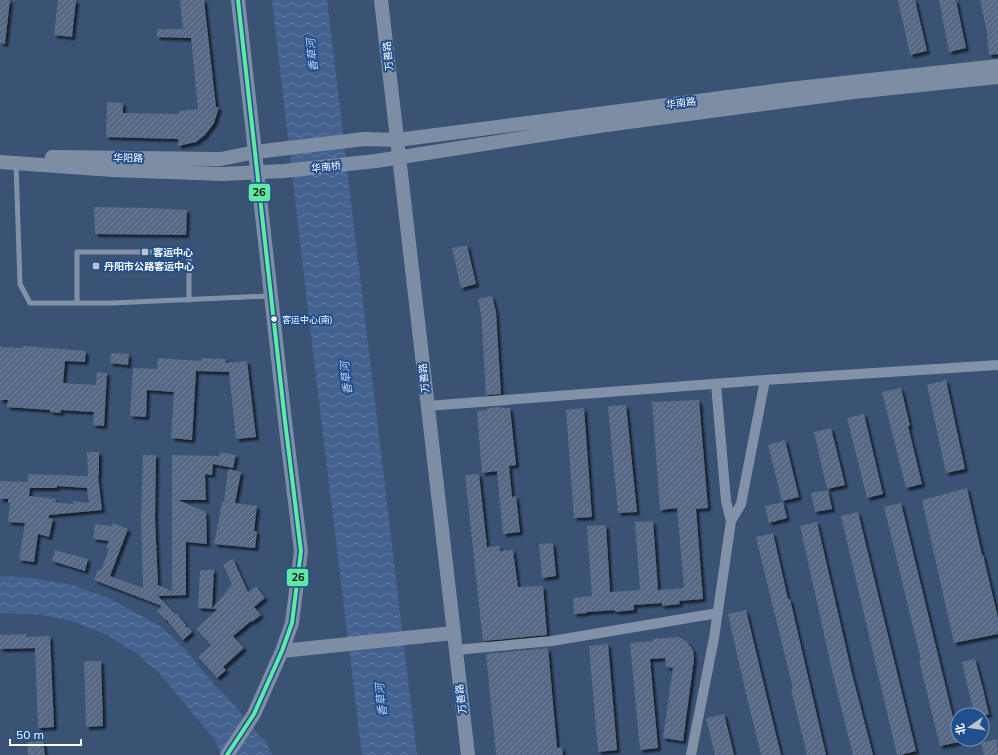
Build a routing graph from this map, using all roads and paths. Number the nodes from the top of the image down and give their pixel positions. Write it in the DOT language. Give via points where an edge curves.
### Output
graph roads {
  1 [pos="238,0"];
  2 [pos="381,0"];
  3 [pos="998,66"];
  4 [pos="998,77"];
  5 [pos="397,140"];
  6 [pos="255,152"];
  7 [pos="0,155"];
  8 [pos="399,157"];
  9 [pos="16,160"];
  10 [pos="0,162"];
  11 [pos="368,162"];
  12 [pos="258,173"];
  13 [pos="271,296"];
  14 [pos="189,300"];
  15 [pos="77,303"];
  16 [pos="998,365"];
  17 [pos="765,380"];
  18 [pos="716,384"];
  19 [pos="427,406"];
  20 [pos="731,521"];
  21 [pos="718,613"];
  22 [pos="453,633"];
  23 [pos="455,650"];
  24 [pos="282,651"];
  25 [pos="226,755"];
  26 [pos="468,755"];
  27 [pos="691,755"];
  1 -- 6 [label="main road"];
  2 -- 5 [label="main road, 万善路"];
  3 -- 5 [label="main road, 华南路" via="789,89"];
  4 -- 8 [label="main road, 华南路" via="854,92"];
  5 -- 6 [label="main road, 华南路" via="364,139"];
  5 -- 8 [label="main road, 万善路"];
  6 -- 9 [label="main road, 华阳路" via="221,159"];
  6 -- 12 [label="main road"];
  7 -- 9 [label="main road, 华阳路"];
  8 -- 11 [label="main road, 华南路"];
  8 -- 19 [label="main road, 万善路"];
  9 -- 10 [label="main road"];
  9 -- 12 [label="main road" via="114,170"];
  9 -- 15 [label="lane" via="20,284 30,304"];
  11 -- 12 [label="main road, 华南桥"];
  12 -- 13 [label="main road"];
  13 -- 14 [label="lane"];
  13 -- 24 [label="main road" via="301,551 292,623"];
  14 -- 15 [label="lane"];
  14 -- 15 [label="lane" via="189,252 77,252"];
  16 -- 17 [label="street"];
  17 -- 18 [label="street"];
  17 -- 20 [label="street" via="741,504"];
  18 -- 19 [label="street"];
  18 -- 20 [label="street" via="726,495"];
  19 -- 22 [label="main road, 万善路"];
  20 -- 21 [label="street"];
  21 -- 23 [label="street" via="552,641"];
  21 -- 27 [label="street"];
  22 -- 23 [label="main road, 万善路"];
  22 -- 24 [label="main road"];
  23 -- 26 [label="main road, 万善路"];
  24 -- 25 [label="main road" via="254,714"];
}
